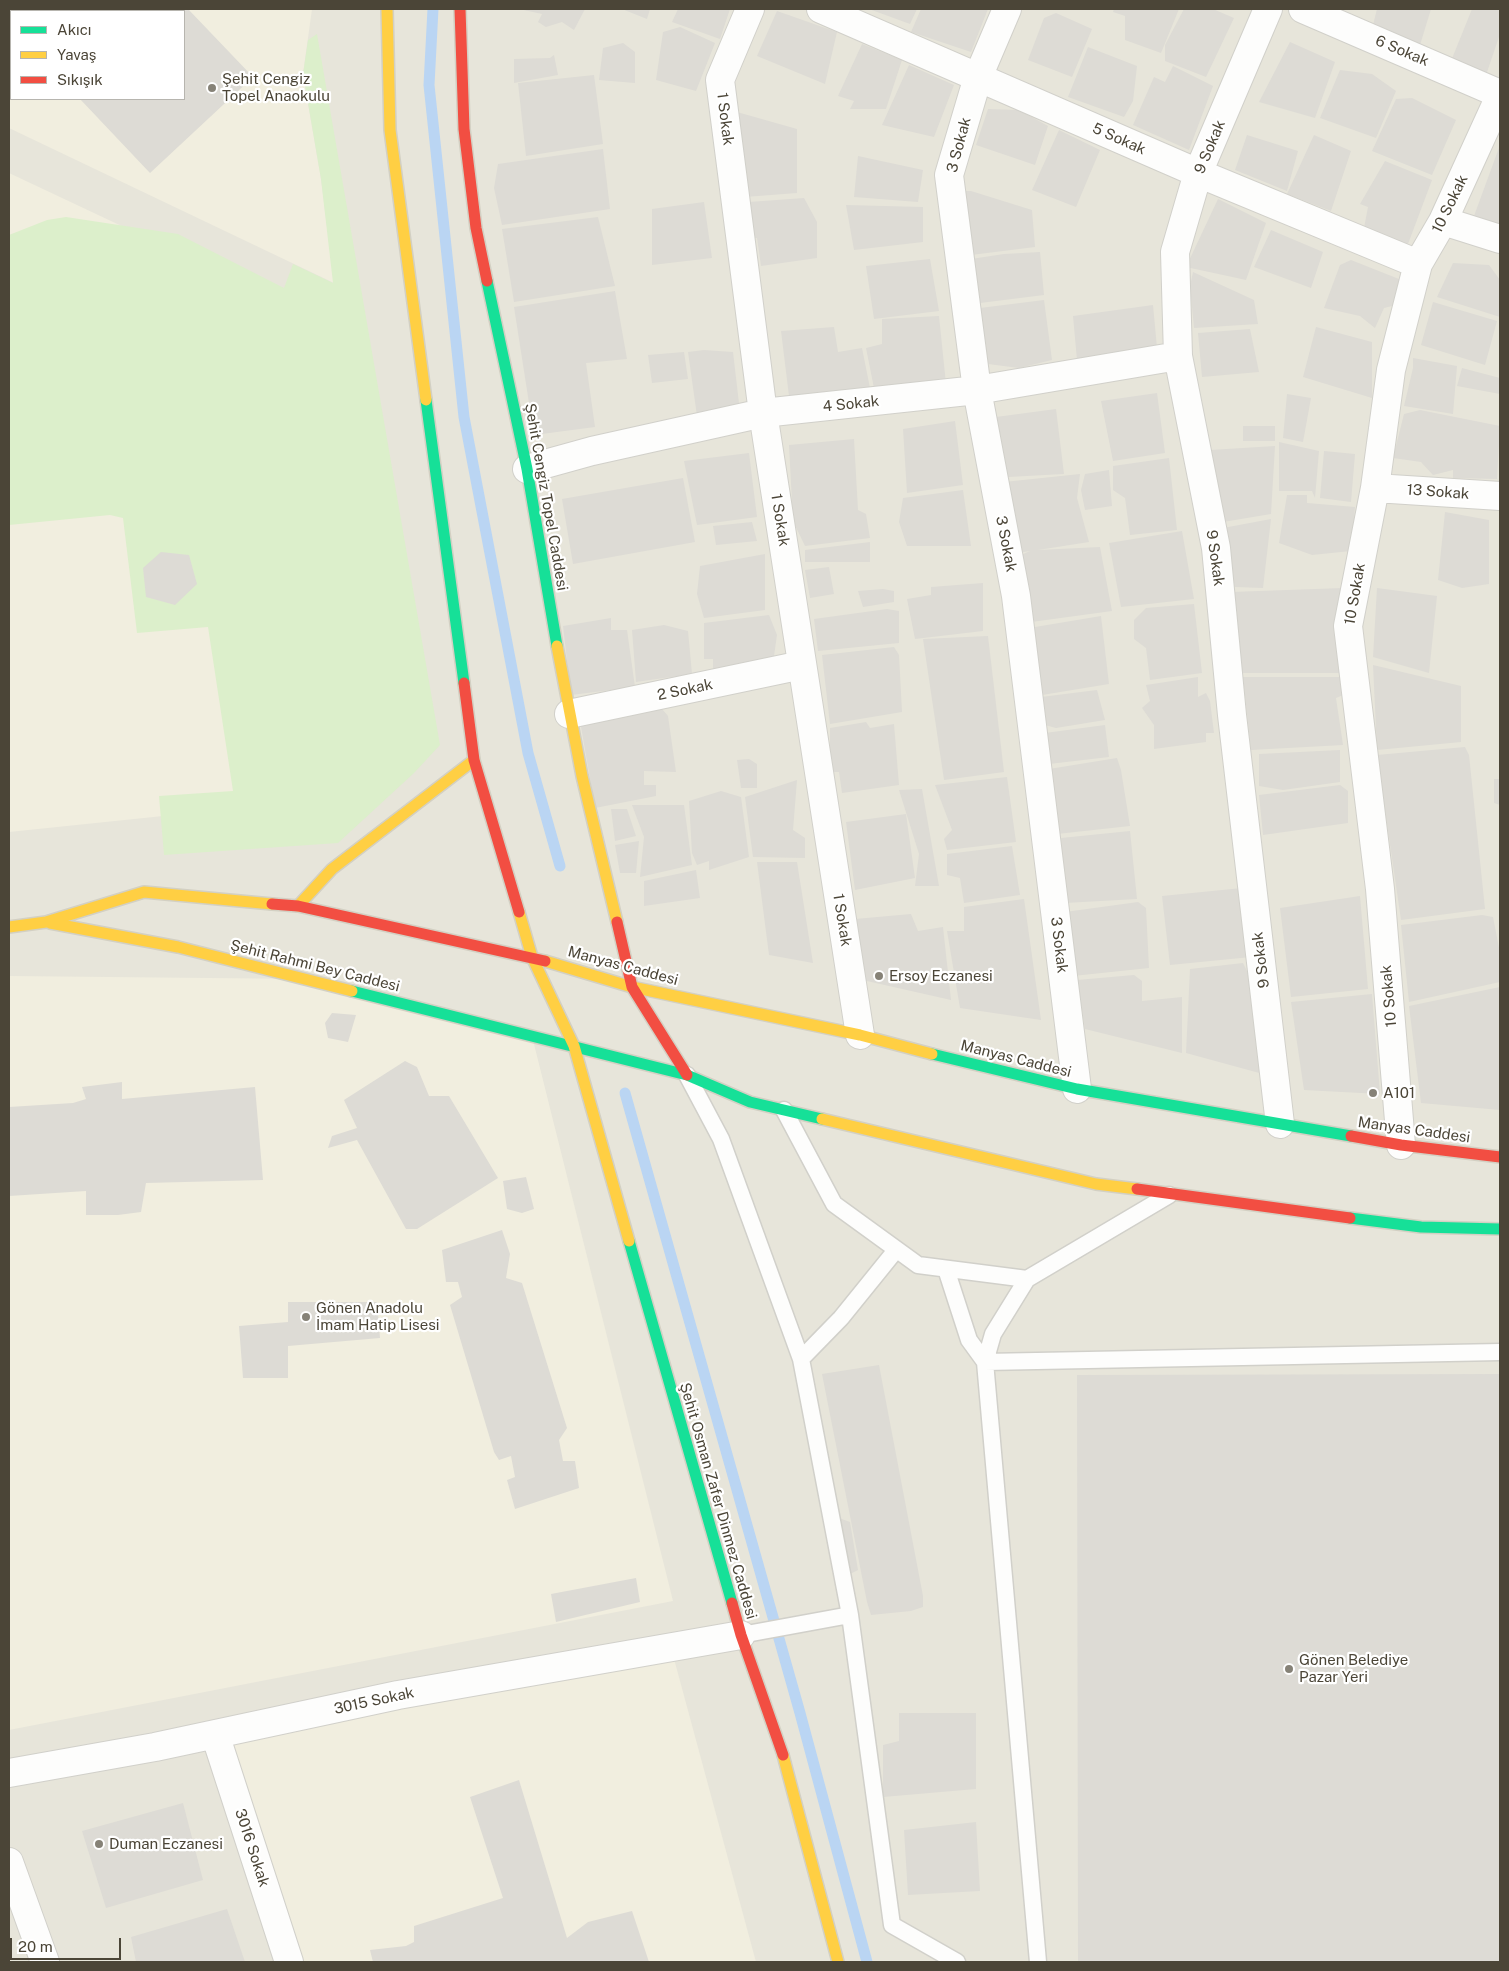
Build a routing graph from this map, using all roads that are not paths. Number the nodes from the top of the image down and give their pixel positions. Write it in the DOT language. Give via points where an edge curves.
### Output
graph roads {
  1 [pos="387,9"];
  2 [pos="460,9"];
  3 [pos="750,9"];
  4 [pos="821,9"];
  5 [pos="1007,9"];
  6 [pos="1268,9"];
  7 [pos="1303,9"];
  8 [pos="978,77"];
  9 [pos="1500,95"];
  10 [pos="1198,173"];
  11 [pos="1443,221"];
  12 [pos="1500,238"];
  13 [pos="1418,264"];
  14 [pos="1178,356"];
  15 [pos="977,390"];
  16 [pos="763,413"];
  17 [pos="527,469"];
  18 [pos="1375,488"];
  19 [pos="1500,496"];
  20 [pos="802,665"];
  21 [pos="569,714"];
  22 [pos="474,760"];
  23 [pos="298,906"];
  24 [pos="46,922"];
  25 [pos="9,927"];
  26 [pos="532,957"];
  27 [pos="632,987"];
  28 [pos="860,1035"];
  29 [pos="574,1046"];
  30 [pos="687,1075"];
  31 [pos="1077,1089"];
  32 [pos="784,1110"];
  33 [pos="1280,1124"];
  34 [pos="1401,1145"];
  35 [pos="1500,1157"];
  36 [pos="1169,1194"];
  37 [pos="1500,1229"];
  38 [pos="896,1250"];
  39 [pos="946,1269"];
  40 [pos="1027,1279"];
  41 [pos="1500,1352"];
  42 [pos="801,1359"];
  43 [pos="985,1362"];
  44 [pos="850,1615"];
  45 [pos="740,1634"];
  46 [pos="215,1734"];
  47 [pos="9,1773"];
  48 [pos="9,1862"];
  49 [pos="45,1962"];
  50 [pos="289,1962"];
  51 [pos="838,1962"];
  52 [pos="957,1962"];
  53 [pos="1038,1962"];
  1 -- 22 [label="main road" via="390,130"];
  2 -- 17 [label="main road, Şehit Cengiz Topel Caddesi" via="464,129 476,228"];
  3 -- 16 [label="street, 1 Sokak" via="720,80"];
  4 -- 8 [label="street, 5 Sokak"];
  5 -- 8 [label="street, 3 Sokak"];
  6 -- 10 [label="street, 9 Sokak"];
  7 -- 9 [label="street, 6 Sokak"];
  8 -- 10 [label="street, 5 Sokak"];
  8 -- 15 [label="street, 3 Sokak" via="949,175"];
  9 -- 11 [label="street, 10 Sokak"];
  10 -- 13 [label="street, 5 Sokak"];
  10 -- 14 [label="street, 9 Sokak" via="1175,252"];
  11 -- 12 [label="street"];
  11 -- 13 [label="street, 10 Sokak"];
  13 -- 18 [label="street, 10 Sokak" via="1391,370"];
  14 -- 15 [label="street, 4 Sokak"];
  14 -- 33 [label="street, 9 Sokak" via="1216,548 1232,715"];
  15 -- 16 [label="street, 4 Sokak"];
  15 -- 31 [label="street, 3 Sokak" via="1016,596"];
  16 -- 17 [label="street, 4 Sokak" via="592,451"];
  16 -- 20 [label="street, 1 Sokak"];
  17 -- 21 [label="main road, Şehit Cengiz Topel Caddesi"];
  18 -- 19 [label="street, 13 Sokak"];
  18 -- 34 [label="street, 10 Sokak" via="1348,626 1380,890"];
  20 -- 21 [label="street, 2 Sokak"];
  20 -- 28 [label="street, 1 Sokak"];
  21 -- 27 [label="main road, Şehit Cengiz Topel Caddesi"];
  22 -- 23 [label="main road" via="332,869"];
  22 -- 26 [label="main road"];
  23 -- 24 [label="main road, Şehit Rahmi Bey Caddesi" via="144,892"];
  23 -- 26 [label="main road, Şehit Rahmi Bey Caddesi"];
  24 -- 25 [label="main road, Şehit Rahmi Bey Caddesi"];
  24 -- 29 [label="main road, Şehit Rahmi Bey Caddesi" via="178,947"];
  26 -- 27 [label="main road, Manyas Caddesi"];
  26 -- 29 [label="main road, Şehit Osman Zafer Dinmez Caddesi"];
  27 -- 28 [label="main road, Manyas Caddesi"];
  27 -- 30 [label="main road, Şehit Cengiz Topel Caddesi"];
  28 -- 31 [label="main road, Manyas Caddesi"];
  29 -- 30 [label="main road"];
  29 -- 45 [label="main road, Şehit Osman Zafer Dinmez Caddesi"];
  30 -- 32 [label="main road" via="750,1102"];
  30 -- 42 [label="lane" via="721,1139"];
  31 -- 33 [label="main road, Manyas Caddesi"];
  32 -- 36 [label="main road" via="1096,1184"];
  32 -- 38 [label="lane" via="834,1204"];
  33 -- 34 [label="main road, Manyas Caddesi"];
  34 -- 35 [label="main road, Manyas Caddesi"];
  36 -- 37 [label="main road" via="1420,1227"];
  36 -- 40 [label="lane"];
  38 -- 39 [label="lane" via="918,1265"];
  38 -- 42 [label="lane" via="841,1318"];
  39 -- 40 [label="lane"];
  39 -- 43 [label="lane" via="969,1340"];
  40 -- 43 [label="lane" via="993,1334"];
  41 -- 43 [label="lane"];
  42 -- 44 [label="lane"];
  43 -- 53 [label="lane"];
  44 -- 45 [label="lane"];
  44 -- 52 [label="lane" via="892,1925"];
  45 -- 46 [label="street, 3015 Sokak" via="398,1695"];
  45 -- 51 [label="main road, Şehit Osman Zafer Dinmez Caddesi" via="781,1746"];
  46 -- 47 [label="street, 3015 Sokak"];
  46 -- 50 [label="street, 3016 Sokak"];
  48 -- 49 [label="street"];
}
